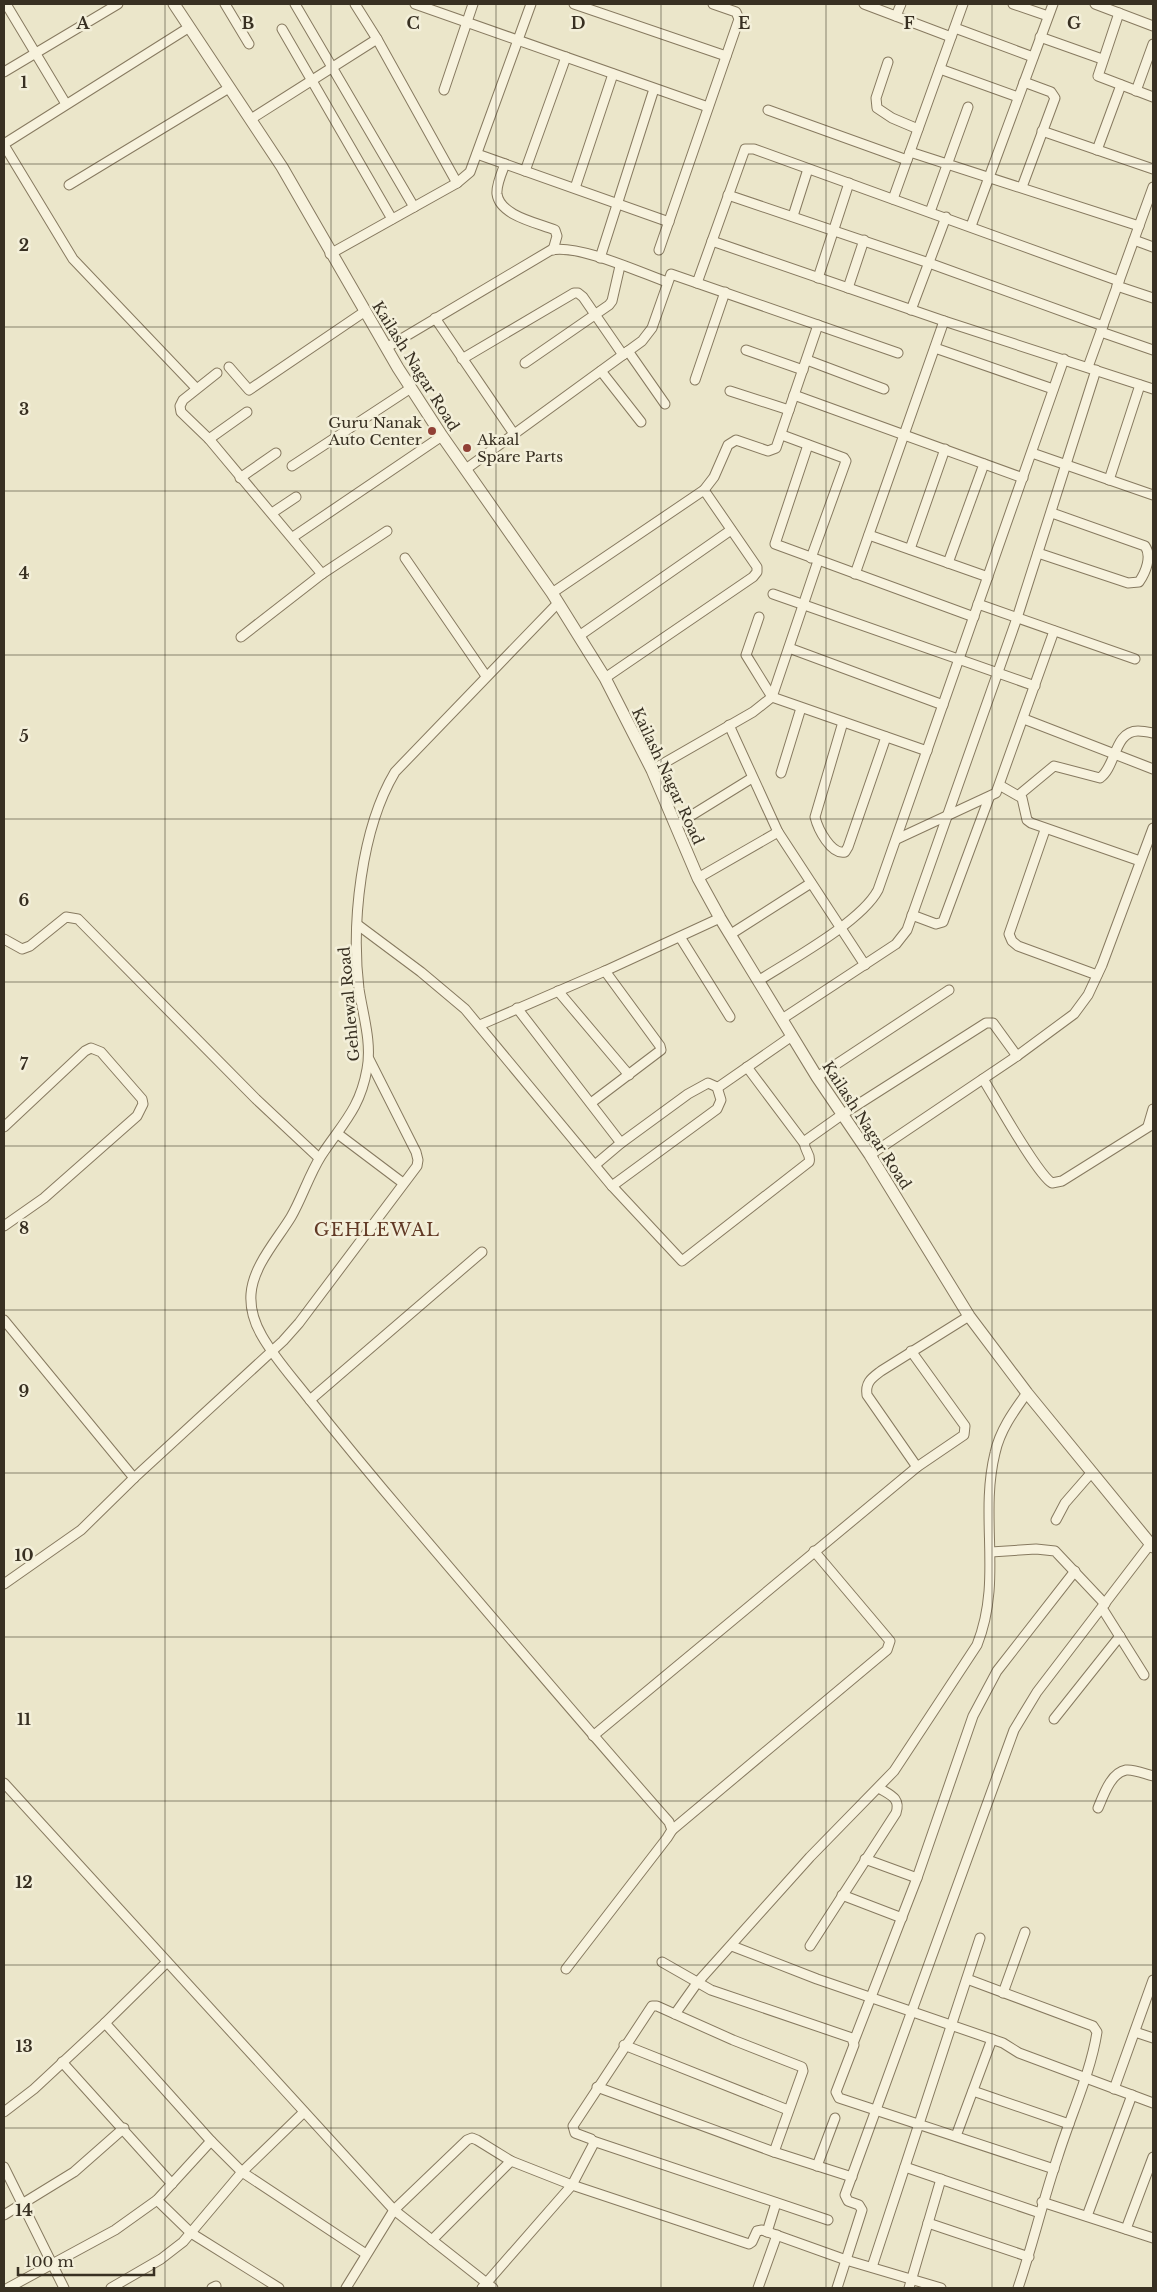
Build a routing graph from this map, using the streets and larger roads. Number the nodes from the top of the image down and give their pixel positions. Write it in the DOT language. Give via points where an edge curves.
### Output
graph roads {
  1 [pos="6,4"];
  2 [pos="118,4"];
  3 [pos="174,4"];
  4 [pos="225,4"];
  5 [pos="294,4"];
  6 [pos="355,4"];
  7 [pos="415,4"];
  8 [pos="473,4"];
  9 [pos="531,4"];
  10 [pos="574,4"];
  11 [pos="713,4"];
  12 [pos="864,4"];
  13 [pos="901,4"];
  14 [pos="963,4"];
  15 [pos="1013,4"];
  16 [pos="1053,4"];
  17 [pos="1095,4"];
  18 [pos="1120,13"];
  19 [pos="896,16"];
  20 [pos="1048,16"];
  21 [pos="466,23"];
  22 [pos="1153,26"];
  23 [pos="188,28"];
  24 [pos="282,28"];
  25 [pos="955,28"];
  26 [pos="952,37"];
  27 [pos="1040,37"];
  28 [pos="377,40"];
  29 [pos="518,41"];
  30 [pos="250,44"];
  31 [pos="1153,44"];
  32 [pos="35,53"];
  33 [pos="726,56"];
  34 [pos="1033,57"];
  35 [pos="566,58"];
  36 [pos="1102,59"];
  37 [pos="888,62"];
  38 [pos="331,68"];
  39 [pos="940,69"];
  40 [pos="4,72"];
  41 [pos="613,74"];
  42 [pos="312,80"];
  43 [pos="1024,82"];
  44 [pos="1121,85"];
  45 [pos="229,88"];
  46 [pos="654,88"];
  47 [pos="444,90"];
  48 [pos="1136,91"];
  49 [pos="1018,97"];
  50 [pos="1153,97"];
  51 [pos="66,104"];
  52 [pos="708,107"];
  53 [pos="968,107"];
  54 [pos="768,110"];
  55 [pos="251,119"];
  56 [pos="918,129"];
  57 [pos="1042,131"];
  58 [pos="4,144"];
  59 [pos="1098,150"];
  60 [pos="477,154"];
  61 [pos="909,156"];
  62 [pos="505,164"];
  63 [pos="947,164"];
  64 [pos="1153,168"];
  65 [pos="808,169"];
  66 [pos="525,171"];
  67 [pos="988,178"];
  68 [pos="457,183"];
  69 [pos="849,183"];
  70 [pos="69,185"];
  71 [pos="1022,187"];
  72 [pos="1153,187"];
  73 [pos="575,188"];
  74 [pos="728,195"];
  75 [pos="893,199"];
  76 [pos="1151,201"];
  77 [pos="616,203"];
  78 [pos="414,207"];
  79 [pos="930,212"];
  80 [pos="792,216"];
  81 [pos="946,217"];
  82 [pos="392,219"];
  83 [pos="668,222"];
  84 [pos="971,226"];
  85 [pos="1139,226"];
  86 [pos="834,230"];
  87 [pos="864,240"];
  88 [pos="1134,240"];
  89 [pos="712,241"];
  90 [pos="1153,247"];
  91 [pos="553,250"];
  92 [pos="659,250"];
  93 [pos="330,254"];
  94 [pos="600,258"];
  95 [pos="929,263"];
  96 [pos="620,266"];
  97 [pos="818,278"];
  98 [pos="667,282"];
  99 [pos="697,283"];
  100 [pos="1118,283"];
  101 [pos="848,288"];
  102 [pos="725,292"];
  103 [pos="1153,298"];
  104 [pos="911,310"];
  105 [pos="364,312"];
  106 [pos="595,316"];
  107 [pos="435,318"];
  108 [pos="944,321"];
  109 [pos="818,325"];
  110 [pos="1102,329"];
  111 [pos="386,348"];
  112 [pos="935,348"];
  113 [pos="746,350"];
  114 [pos="1153,350"];
  115 [pos="625,353"];
  116 [pos="898,353"];
  117 [pos="462,358"];
  118 [pos="1064,359"];
  119 [pos="807,360"];
  120 [pos="525,363"];
  121 [pos="229,367"];
  122 [pos="1092,368"];
  123 [pos="803,370"];
  124 [pos="601,371"];
  125 [pos="217,373"];
  126 [pos="695,380"];
  127 [pos="1140,385"];
  128 [pos="196,388"];
  129 [pos="411,388"];
  130 [pos="884,389"];
  131 [pos="1053,389"];
  132 [pos="1153,389"];
  133 [pos="730,391"];
  134 [pos="794,395"];
  135 [pos="665,404"];
  136 [pos="789,410"];
  137 [pos="247,412"];
  138 [pos="641,422"];
  139 [pos="514,434"];
  140 [pos="782,435"];
  141 [pos="903,435"];
  142 [pos="442,436"];
  143 [pos="209,440"];
  144 [pos="808,445"];
  145 [pos="945,449"];
  146 [pos="276,453"];
  147 [pos="1032,453"];
  148 [pos="984,464"];
  149 [pos="1066,465"];
  150 [pos="292,466"];
  151 [pos="466,469"];
  152 [pos="240,478"];
  153 [pos="1023,478"];
  154 [pos="1109,480"];
  155 [pos="1153,484"];
  156 [pos="704,490"];
  157 [pos="1151,494"];
  158 [pos="296,497"];
  159 [pos="272,513"];
  160 [pos="1052,513"];
  161 [pos="730,530"];
  162 [pos="387,531"];
  163 [pos="869,535"];
  164 [pos="293,537"];
  165 [pos="910,549"];
  166 [pos="1038,553"];
  167 [pos="405,558"];
  168 [pos="815,560"];
  169 [pos="948,564"];
  170 [pos="322,574"];
  171 [pos="855,574"];
  172 [pos="988,577"];
  173 [pos="773,594"];
  174 [pos="555,598"];
  175 [pos="978,604"];
  176 [pos="804,605"];
  177 [pos="974,617"];
  178 [pos="759,618"];
  179 [pos="1017,618"];
  180 [pos="1054,632"];
  181 [pos="579,636"];
  182 [pos="241,637"];
  183 [pos="789,648"];
  184 [pos="958,659"];
  185 [pos="1135,659"];
  186 [pos="996,673"];
  187 [pos="486,676"];
  188 [pos="604,678"];
  189 [pos="1035,686"];
  190 [pos="772,698"];
  191 [pos="943,705"];
  192 [pos="801,708"];
  193 [pos="1024,719"];
  194 [pos="843,722"];
  195 [pos="729,725"];
  196 [pos="1153,733"];
  197 [pos="886,737"];
  198 [pos="927,750"];
  199 [pos="1115,754"];
  200 [pos="1153,768"];
  201 [pos="652,770"];
  202 [pos="780,773"];
  203 [pos="752,778"];
  204 [pos="1001,786"];
  205 [pos="1019,795"];
  206 [pos="989,798"];
  207 [pos="949,814"];
  208 [pos="676,825"];
  209 [pos="1153,828"];
  210 [pos="1045,830"];
  211 [pos="778,832"];
  212 [pos="897,839"];
  213 [pos="1140,861"];
  214 [pos="698,878"];
  215 [pos="811,883"];
  216 [pos="912,915"];
  217 [pos="720,918"];
  218 [pos="358,925"];
  219 [pos="841,927"];
  220 [pos="731,934"];
  221 [pos="680,937"];
  222 [pos="4,940"];
  223 [pos="866,966"];
  224 [pos="605,971"];
  225 [pos="1097,975"];
  226 [pos="758,981"];
  227 [pos="950,990"];
  228 [pos="558,991"];
  229 [pos="517,1008"];
  230 [pos="730,1017"];
  231 [pos="782,1019"];
  232 [pos="480,1025"];
  233 [pos="792,1036"];
  234 [pos="1017,1056"];
  235 [pos="368,1058"];
  236 [pos="747,1067"];
  237 [pos="629,1075"];
  238 [pos="817,1077"];
  239 [pos="983,1079"];
  240 [pos="717,1087"];
  241 [pos="591,1103"];
  242 [pos="1153,1109"];
  243 [pos="843,1114"];
  244 [pos="1150,1125"];
  245 [pos="4,1127"];
  246 [pos="338,1134"];
  247 [pos="621,1143"];
  248 [pos="804,1143"];
  249 [pos="870,1155"];
  250 [pos="320,1158"];
  251 [pos="595,1166"];
  252 [pos="403,1184"];
  253 [pos="612,1186"];
  254 [pos="4,1226"];
  255 [pos="482,1252"];
  256 [pos="969,1316"];
  257 [pos="4,1320"];
  258 [pos="271,1351"];
  259 [pos="911,1351"];
  260 [pos="1027,1393"];
  261 [pos="310,1400"];
  262 [pos="917,1466"];
  263 [pos="1092,1472"];
  264 [pos="134,1478"];
  265 [pos="1056,1520"];
  266 [pos="1152,1545"];
  267 [pos="814,1551"];
  268 [pos="990,1552"];
  269 [pos="1075,1571"];
  270 [pos="4,1584"];
  271 [pos="1104,1606"];
  272 [pos="1120,1636"];
  273 [pos="1144,1674"];
  274 [pos="1054,1719"];
  275 [pos="593,1736"];
  276 [pos="1153,1776"];
  277 [pos="4,1783"];
  278 [pos="879,1788"];
  279 [pos="1098,1808"];
  280 [pos="672,1830"];
  281 [pos="865,1859"];
  282 [pos="917,1878"];
  283 [pos="842,1895"];
  284 [pos="902,1918"];
  285 [pos="1025,1932"];
  286 [pos="980,1938"];
  287 [pos="732,1946"];
  288 [pos="810,1946"];
  289 [pos="167,1962"];
  290 [pos="662,1962"];
  291 [pos="566,1969"];
  292 [pos="967,1979"];
  293 [pos="1153,1980"];
  294 [pos="697,1983"];
  295 [pos="1004,1993"];
  296 [pos="872,1998"];
  297 [pos="912,2011"];
  298 [pos="675,2014"];
  299 [pos="105,2023"];
  300 [pos="952,2025"];
  301 [pos="1135,2032"];
  302 [pos="1153,2038"];
  303 [pos="992,2039"];
  304 [pos="854,2041"];
  305 [pos="624,2045"];
  306 [pos="62,2062"];
  307 [pos="1084,2078"];
  308 [pos="597,2087"];
  309 [pos="1114,2089"];
  310 [pos="973,2091"];
  311 [pos="1132,2095"];
  312 [pos="1153,2103"];
  313 [pos="788,2110"];
  314 [pos="876,2110"];
  315 [pos="4,2112"];
  316 [pos="304,2112"];
  317 [pos="835,2118"];
  318 [pos="920,2123"];
  319 [pos="1069,2124"];
  320 [pos="124,2128"];
  321 [pos="956,2136"];
  322 [pos="211,2141"];
  323 [pos="593,2141"];
  324 [pos="774,2152"];
  325 [pos="1153,2157"];
  326 [pos="511,2161"];
  327 [pos="817,2166"];
  328 [pos="4,2167"];
  329 [pos="905,2167"];
  330 [pos="1054,2169"];
  331 [pos="242,2172"];
  332 [pos="852,2177"];
  333 [pos="941,2179"];
  334 [pos="172,2184"];
  335 [pos="572,2185"];
  336 [pos="157,2200"];
  337 [pos="1042,2202"];
  338 [pos="776,2203"];
  339 [pos="22,2206"];
  340 [pos="394,2210"];
  341 [pos="1040,2213"];
  342 [pos="4,2215"];
  343 [pos="1087,2216"];
  344 [pos="828,2220"];
  345 [pos="928,2222"];
  346 [pos="1126,2229"];
  347 [pos="767,2232"];
  348 [pos="191,2233"];
  349 [pos="777,2235"];
  350 [pos="1153,2238"];
  351 [pos="432,2240"];
  352 [pos="366,2254"];
  353 [pos="1029,2257"];
  354 [pos="846,2260"];
  355 [pos="52,2263"];
  356 [pos="872,2267"];
  357 [pos="912,2279"];
  358 [pos="487,2286"];
  359 [pos="8,2288"];
  360 [pos="64,2288"];
  361 [pos="111,2288"];
  362 [pos="279,2288"];
  363 [pos="346,2288"];
  364 [pos="758,2288"];
  365 [pos="837,2288"];
  366 [pos="909,2288"];
  367 [pos="941,2288"];
  368 [pos="1018,2288"];
  1 -- 32 [label="street"];
  2 -- 32 [label="street"];
  3 -- 23 [label="street, Kailash Nagar Road"];
  4 -- 30 [label="street"];
  5 -- 38 [label="street"];
  6 -- 28 [label="street"];
  7 -- 21 [label="street"];
  8 -- 21 [label="street"];
  9 -- 29 [label="street"];
  10 -- 33 [label="street"];
  11 -- 33 [label="street" via="738,14"];
  12 -- 19 [label="street"];
  13 -- 19 [label="street"];
  14 -- 25 [label="street"];
  15 -- 20 [label="street"];
  16 -- 20 [label="street"];
  17 -- 18 [label="street"];
  18 -- 22 [label="street"];
  18 -- 36 [label="street"];
  19 -- 26 [label="street"];
  20 -- 27 [label="street"];
  21 -- 29 [label="street"];
  21 -- 47 [label="street"];
  23 -- 45 [label="street, Kailash Nagar Road"];
  23 -- 51 [label="street"];
  24 -- 42 [label="street"];
  25 -- 26 [label="street"];
  25 -- 34 [label="street"];
  26 -- 39 [label="street"];
  27 -- 34 [label="street"];
  27 -- 36 [label="street"];
  28 -- 38 [label="street"];
  28 -- 68 [label="street"];
  29 -- 35 [label="street"];
  29 -- 60 [label="street"];
  31 -- 48 [label="street"];
  32 -- 40 [label="street"];
  32 -- 51 [label="street"];
  33 -- 52 [label="street"];
  34 -- 43 [label="street"];
  35 -- 41 [label="street"];
  35 -- 66 [label="street"];
  36 -- 44 [label="street" via="1098,76"];
  37 -- 56 [label="street" via="876,98 877,108"];
  38 -- 42 [label="street"];
  38 -- 78 [label="street"];
  39 -- 49 [label="street"];
  39 -- 56 [label="street"];
  41 -- 46 [label="street"];
  41 -- 73 [label="street"];
  42 -- 55 [label="street"];
  42 -- 82 [label="street"];
  43 -- 49 [label="street"];
  43 -- 57 [label="street" via="1054,94"];
  44 -- 48 [label="street"];
  44 -- 59 [label="street"];
  45 -- 55 [label="street, Kailash Nagar Road"];
  45 -- 70 [label="street"];
  46 -- 52 [label="street"];
  46 -- 77 [label="street"];
  48 -- 50 [label="street"];
  49 -- 67 [label="street"];
  51 -- 58 [label="street"];
  52 -- 83 [label="street"];
  53 -- 63 [label="street"];
  54 -- 61 [label="street"];
  55 -- 93 [label="street, Kailash Nagar Road" via="282,167"];
  56 -- 61 [label="street"];
  57 -- 59 [label="street"];
  57 -- 71 [label="street"];
  58 -- 128 [label="street" via="73,259"];
  59 -- 64 [label="street"];
  60 -- 62 [label="street"];
  60 -- 68 [label="street" via="470,172"];
  61 -- 63 [label="street"];
  61 -- 75 [label="street"];
  62 -- 66 [label="street"];
  62 -- 91 [label="street" via="497,189 499,200 510,212 555,230 557,236"];
  63 -- 67 [label="street"];
  63 -- 79 [label="street"];
  65 -- 69 [label="street"];
  65 -- 74 [label="street" via="754,149 745,149"];
  65 -- 80 [label="street"];
  66 -- 73 [label="street"];
  67 -- 71 [label="street"];
  67 -- 84 [label="street"];
  68 -- 78 [label="street"];
  69 -- 75 [label="street"];
  69 -- 86 [label="street"];
  71 -- 85 [label="street"];
  72 -- 76 [label="street"];
  73 -- 77 [label="street"];
  74 -- 80 [label="street"];
  74 -- 89 [label="street"];
  75 -- 79 [label="street"];
  76 -- 85 [label="street"];
  77 -- 83 [label="street"];
  77 -- 94 [label="street"];
  78 -- 82 [label="street"];
  79 -- 81 [label="street"];
  80 -- 86 [label="street"];
  81 -- 84 [label="street"];
  81 -- 95 [label="street"];
  82 -- 93 [label="street"];
  83 -- 92 [label="street"];
  84 -- 100 [label="street"];
  85 -- 88 [label="street"];
  86 -- 87 [label="street"];
  86 -- 97 [label="street"];
  87 -- 95 [label="street"];
  87 -- 101 [label="street"];
  88 -- 90 [label="street"];
  88 -- 100 [label="street"];
  89 -- 97 [label="street"];
  89 -- 99 [label="street"];
  91 -- 94 [label="street" via="570,249"];
  91 -- 107 [label="street"];
  93 -- 105 [label="street, Kailash Nagar Road"];
  94 -- 96 [label="street"];
  95 -- 104 [label="street"];
  95 -- 110 [label="street"];
  96 -- 98 [label="street"];
  96 -- 106 [label="street" via="612,301"];
  97 -- 101 [label="street"];
  98 -- 99 [label="street" via="673,274"];
  98 -- 115 [label="street" via="648,335"];
  99 -- 102 [label="street"];
  100 -- 103 [label="street"];
  100 -- 110 [label="street"];
  101 -- 104 [label="street"];
  102 -- 109 [label="street"];
  102 -- 126 [label="street"];
  104 -- 108 [label="street"];
  105 -- 111 [label="street, Kailash Nagar Road"];
  105 -- 121 [label="street" via="248,390"];
  106 -- 115 [label="street"];
  106 -- 117 [label="street" via="578,293 574,293"];
  106 -- 120 [label="street"];
  107 -- 111 [label="street"];
  107 -- 117 [label="street"];
  108 -- 112 [label="street"];
  108 -- 118 [label="street"];
  109 -- 116 [label="street"];
  109 -- 119 [label="street"];
  110 -- 114 [label="street"];
  110 -- 122 [label="street"];
  111 -- 129 [label="street, Kailash Nagar Road"];
  112 -- 131 [label="street"];
  112 -- 141 [label="street"];
  113 -- 123 [label="street"];
  115 -- 124 [label="street"];
  115 -- 135 [label="street"];
  117 -- 139 [label="street"];
  118 -- 122 [label="street"];
  118 -- 131 [label="street"];
  119 -- 123 [label="street"];
  119 -- 130 [label="street"];
  122 -- 127 [label="street"];
  122 -- 149 [label="street"];
  123 -- 134 [label="street"];
  124 -- 138 [label="street"];
  124 -- 139 [label="street"];
  125 -- 128 [label="street"];
  127 -- 132 [label="street"];
  127 -- 154 [label="street"];
  128 -- 143 [label="street" via="182,400 181,412"];
  129 -- 142 [label="street, Kailash Nagar Road"];
  129 -- 150 [label="street"];
  131 -- 147 [label="street"];
  133 -- 136 [label="street"];
  134 -- 136 [label="street"];
  134 -- 141 [label="street"];
  136 -- 140 [label="street"];
  137 -- 143 [label="street"];
  139 -- 151 [label="street"];
  140 -- 144 [label="street"];
  140 -- 156 [label="street" via="772,450 736,440 732,442"];
  141 -- 145 [label="street"];
  141 -- 163 [label="street"];
  142 -- 151 [label="street, Kailash Nagar Road"];
  142 -- 164 [label="street"];
  143 -- 152 [label="street"];
  144 -- 168 [label="street" via="844,458 846,464"];
  144 -- 168 [label="street" via="775,544"];
  145 -- 148 [label="street"];
  145 -- 165 [label="street"];
  146 -- 152 [label="street"];
  147 -- 149 [label="street"];
  147 -- 153 [label="street"];
  148 -- 153 [label="street"];
  148 -- 169 [label="street"];
  149 -- 154 [label="street"];
  149 -- 160 [label="street"];
  151 -- 174 [label="street, Kailash Nagar Road"];
  152 -- 159 [label="street"];
  153 -- 172 [label="street"];
  154 -- 157 [label="street"];
  155 -- 157 [label="street"];
  156 -- 161 [label="street"];
  156 -- 174 [label="street, Gehlewal Road"];
  158 -- 159 [label="street"];
  159 -- 164 [label="street"];
  160 -- 166 [label="street"];
  160 -- 166 [label="street" via="1145,546 1148,558 1142,577 1139,582 1128,583"];
  161 -- 181 [label="street"];
  161 -- 188 [label="street" via="757,567 757,572"];
  162 -- 170 [label="street"];
  163 -- 165 [label="street"];
  163 -- 171 [label="street"];
  164 -- 170 [label="street"];
  165 -- 169 [label="street"];
  166 -- 179 [label="street"];
  167 -- 187 [label="street"];
  168 -- 171 [label="street"];
  168 -- 176 [label="street"];
  169 -- 172 [label="street"];
  170 -- 182 [label="street"];
  171 -- 177 [label="street"];
  172 -- 175 [label="street"];
  173 -- 176 [label="street"];
  174 -- 181 [label="street, Kailash Nagar Road"];
  174 -- 187 [label="street, Gehlewal Road"];
  175 -- 177 [label="street"];
  175 -- 179 [label="street"];
  176 -- 183 [label="street"];
  176 -- 184 [label="street"];
  177 -- 184 [label="street"];
  178 -- 190 [label="street" via="746,655"];
  179 -- 180 [label="street"];
  179 -- 186 [label="street"];
  180 -- 185 [label="street"];
  180 -- 189 [label="street"];
  181 -- 188 [label="street, Kailash Nagar Road"];
  183 -- 190 [label="street"];
  183 -- 191 [label="street"];
  184 -- 186 [label="street"];
  184 -- 191 [label="street"];
  186 -- 189 [label="street"];
  186 -- 207 [label="street"];
  187 -- 218 [label="street, Gehlewal Road" via="395,772 384,791 365,857"];
  188 -- 201 [label="street, Kailash Nagar Road"];
  189 -- 193 [label="street"];
  190 -- 192 [label="street"];
  190 -- 195 [label="street"];
  191 -- 198 [label="street"];
  192 -- 194 [label="street"];
  192 -- 202 [label="street"];
  193 -- 199 [label="street"];
  193 -- 204 [label="street"];
  194 -- 197 [label="street"];
  194 -- 197 [label="street" via="815,817 827,840 840,853 848,847"];
  195 -- 201 [label="street"];
  195 -- 203 [label="street"];
  196 -- 199 [label="street" via="1139,730 1128,734"];
  197 -- 198 [label="street"];
  198 -- 212 [label="street"];
  199 -- 200 [label="street"];
  199 -- 205 [label="street" via="1108,770 1100,778 1054,766"];
  201 -- 208 [label="street, Kailash Nagar Road"];
  203 -- 208 [label="street"];
  203 -- 211 [label="street"];
  204 -- 205 [label="street"];
  204 -- 206 [label="street"];
  205 -- 210 [label="street" via="1028,820"];
  206 -- 207 [label="street"];
  206 -- 216 [label="street" via="943,922 936,924"];
  207 -- 212 [label="street"];
  207 -- 216 [label="street"];
  208 -- 214 [label="street, Kailash Nagar Road"];
  209 -- 213 [label="street"];
  210 -- 213 [label="street"];
  210 -- 225 [label="street" via="1009,934 1018,946"];
  211 -- 214 [label="street"];
  211 -- 215 [label="street"];
  212 -- 219 [label="street" via="872,901"];
  213 -- 225 [label="street"];
  214 -- 217 [label="street, Kailash Nagar Road"];
  215 -- 219 [label="street"];
  215 -- 220 [label="street"];
  216 -- 223 [label="street" via="902,938"];
  217 -- 220 [label="street, Kailash Nagar Road"];
  217 -- 221 [label="street"];
  218 -- 232 [label="street" via="443,989"];
  218 -- 235 [label="street, Gehlewal Road" via="359,987"];
  219 -- 223 [label="street"];
  219 -- 226 [label="street"];
  220 -- 226 [label="street, Kailash Nagar Road"];
  221 -- 224 [label="street"];
  221 -- 230 [label="street"];
  222 -- 250 [label="street" via="22,948 30,946 66,917 78,919 256,1099"];
  223 -- 231 [label="street"];
  224 -- 228 [label="street"];
  224 -- 237 [label="street" via="660,1046 659,1053"];
  225 -- 234 [label="street" via="1074,1014"];
  226 -- 231 [label="street, Kailash Nagar Road"];
  227 -- 238 [label="street"];
  228 -- 229 [label="street"];
  228 -- 237 [label="street"];
  229 -- 232 [label="street"];
  229 -- 241 [label="street"];
  231 -- 233 [label="street, Kailash Nagar Road"];
  232 -- 251 [label="street"];
  233 -- 236 [label="street"];
  233 -- 238 [label="street, Kailash Nagar Road"];
  234 -- 239 [label="street"];
  234 -- 243 [label="street" via="993,1023 986,1023"];
  235 -- 246 [label="street, Gehlewal Road" via="357,1104"];
  235 -- 252 [label="street" via="416,1152 417,1166"];
  236 -- 240 [label="street"];
  236 -- 248 [label="street"];
  237 -- 241 [label="street"];
  238 -- 243 [label="street, Kailash Nagar Road"];
  239 -- 244 [label="street" via="1035,1162 1052,1183 1062,1180"];
  239 -- 249 [label="street"];
  240 -- 247 [label="street" via="705,1084"];
  240 -- 253 [label="street" via="721,1100 716,1109"];
  241 -- 247 [label="street"];
  242 -- 244 [label="street"];
  243 -- 248 [label="street"];
  243 -- 249 [label="street, Kailash Nagar Road"];
  245 -- 254 [label="street" via="91,1048 101,1052 142,1098 143,1104 137,1116 44,1198"];
  246 -- 250 [label="street, Gehlewal Road"];
  246 -- 252 [label="street"];
  247 -- 251 [label="street"];
  248 -- 253 [label="street" via="810,1162 682,1261"];
  249 -- 256 [label="street, Kailash Nagar Road"];
  250 -- 258 [label="street, Gehlewal Road" via="292,1216 255,1278 251,1294 253,1312"];
  251 -- 253 [label="street"];
  252 -- 258 [label="street" via="299,1323"];
  255 -- 261 [label="street"];
  256 -- 259 [label="street"];
  256 -- 260 [label="street, Kailash Nagar Road"];
  257 -- 264 [label="street"];
  258 -- 261 [label="street, Gehlewal Road"];
  258 -- 264 [label="street"];
  259 -- 262 [label="street" via="869,1380 866,1387 867,1395"];
  259 -- 262 [label="street" via="966,1429 964,1435"];
  260 -- 263 [label="street, Kailash Nagar Road"];
  260 -- 268 [label="street" via="1002,1433 995,1453 989,1494"];
  261 -- 275 [label="street, Gehlewal Road"];
  262 -- 267 [label="street"];
  263 -- 265 [label="street" via="1065,1503"];
  263 -- 266 [label="street, Kailash Nagar Road"];
  264 -- 270 [label="street" via="81,1530"];
  266 -- 271 [label="street"];
  267 -- 275 [label="street"];
  267 -- 280 [label="street" via="890,1641 890,1645"];
  268 -- 269 [label="street" via="1050,1549"];
  268 -- 278 [label="street" via="989,1604 986,1624 977,1645 905,1756"];
  269 -- 271 [label="street"];
  269 -- 282 [label="street" via="988,1686 973,1716"];
  271 -- 272 [label="street"];
  271 -- 297 [label="street" via="1036,1692 1014,1730"];
  272 -- 273 [label="street"];
  272 -- 274 [label="street"];
  275 -- 280 [label="street, Gehlewal Road" via="669,1822"];
  276 -- 279 [label="street" via="1130,1771 1119,1773 1108,1786"];
  277 -- 289 [label="street"];
  278 -- 281 [label="street" via="895,1798 898,1807"];
  278 -- 287 [label="street" via="838,1826"];
  280 -- 291 [label="street"];
  281 -- 282 [label="street"];
  281 -- 283 [label="street"];
  282 -- 284 [label="street"];
  283 -- 284 [label="street"];
  283 -- 288 [label="street"];
  284 -- 296 [label="street"];
  285 -- 295 [label="street"];
  286 -- 292 [label="street"];
  287 -- 294 [label="street"];
  287 -- 296 [label="street"];
  289 -- 299 [label="street"];
  289 -- 316 [label="street"];
  290 -- 294 [label="street"];
  292 -- 295 [label="street"];
  292 -- 300 [label="street"];
  293 -- 301 [label="street"];
  294 -- 298 [label="street"];
  294 -- 304 [label="street" via="849,2036"];
  295 -- 307 [label="street" via="1096,2029"];
  296 -- 297 [label="street"];
  296 -- 304 [label="street"];
  297 -- 300 [label="street"];
  297 -- 314 [label="street"];
  298 -- 305 [label="street" via="652,2006"];
  298 -- 313 [label="street" via="800,2065 803,2071"];
  299 -- 306 [label="street"];
  299 -- 322 [label="street"];
  300 -- 303 [label="street"];
  300 -- 318 [label="street"];
  301 -- 302 [label="street"];
  301 -- 309 [label="street"];
  303 -- 307 [label="street"];
  303 -- 310 [label="street"];
  304 -- 314 [label="street" via="837,2096"];
  305 -- 308 [label="street"];
  305 -- 313 [label="street"];
  306 -- 315 [label="street"];
  306 -- 320 [label="street"];
  307 -- 309 [label="street"];
  307 -- 319 [label="street"];
  308 -- 323 [label="street" via="573,2129"];
  308 -- 324 [label="street"];
  309 -- 311 [label="street"];
  310 -- 319 [label="street"];
  310 -- 321 [label="street"];
  311 -- 312 [label="street"];
  311 -- 343 [label="street"];
  313 -- 324 [label="street"];
  314 -- 318 [label="street"];
  314 -- 332 [label="street"];
  316 -- 331 [label="street"];
  316 -- 340 [label="street"];
  317 -- 327 [label="street"];
  318 -- 321 [label="street"];
  318 -- 329 [label="street"];
  319 -- 330 [label="street"];
  320 -- 334 [label="street"];
  320 -- 339 [label="street" via="74,2172"];
  321 -- 330 [label="street"];
  322 -- 331 [label="street"];
  322 -- 334 [label="street"];
  323 -- 335 [label="street" via="594,2146"];
  323 -- 338 [label="street"];
  324 -- 327 [label="street"];
  325 -- 346 [label="street"];
  326 -- 335 [label="street"];
  326 -- 340 [label="street" via="477,2140 467,2140"];
  326 -- 351 [label="street"];
  327 -- 332 [label="street"];
  328 -- 339 [label="street"];
  329 -- 333 [label="street"];
  329 -- 356 [label="street"];
  330 -- 337 [label="street"];
  331 -- 348 [label="street"];
  331 -- 352 [label="street"];
  332 -- 354 [label="street" via="845,2198 862,2210"];
  333 -- 341 [label="street"];
  333 -- 345 [label="street"];
  334 -- 336 [label="street"];
  335 -- 347 [label="street" via="748,2244 757,2231"];
  335 -- 358 [label="street"];
  336 -- 348 [label="street"];
  336 -- 355 [label="street" via="115,2230"];
  337 -- 341 [label="street"];
  337 -- 343 [label="street"];
  338 -- 344 [label="street"];
  338 -- 347 [label="street"];
  339 -- 342 [label="street"];
  339 -- 355 [label="street"];
  340 -- 351 [label="street"];
  340 -- 352 [label="street"];
  341 -- 353 [label="street"];
  343 -- 346 [label="street"];
  345 -- 353 [label="street"];
  345 -- 357 [label="street"];
  346 -- 350 [label="street"];
  347 -- 349 [label="street"];
  348 -- 361 [label="street" via="161,2259"];
  348 -- 362 [label="street"];
  349 -- 354 [label="street"];
  349 -- 364 [label="street"];
  351 -- 358 [label="street"];
  352 -- 363 [label="street"];
  353 -- 368 [label="street"];
  354 -- 356 [label="street"];
  354 -- 365 [label="street"];
  355 -- 359 [label="street"];
  355 -- 360 [label="street"];
  356 -- 357 [label="street"];
  357 -- 366 [label="street"];
  357 -- 367 [label="street"];
}
